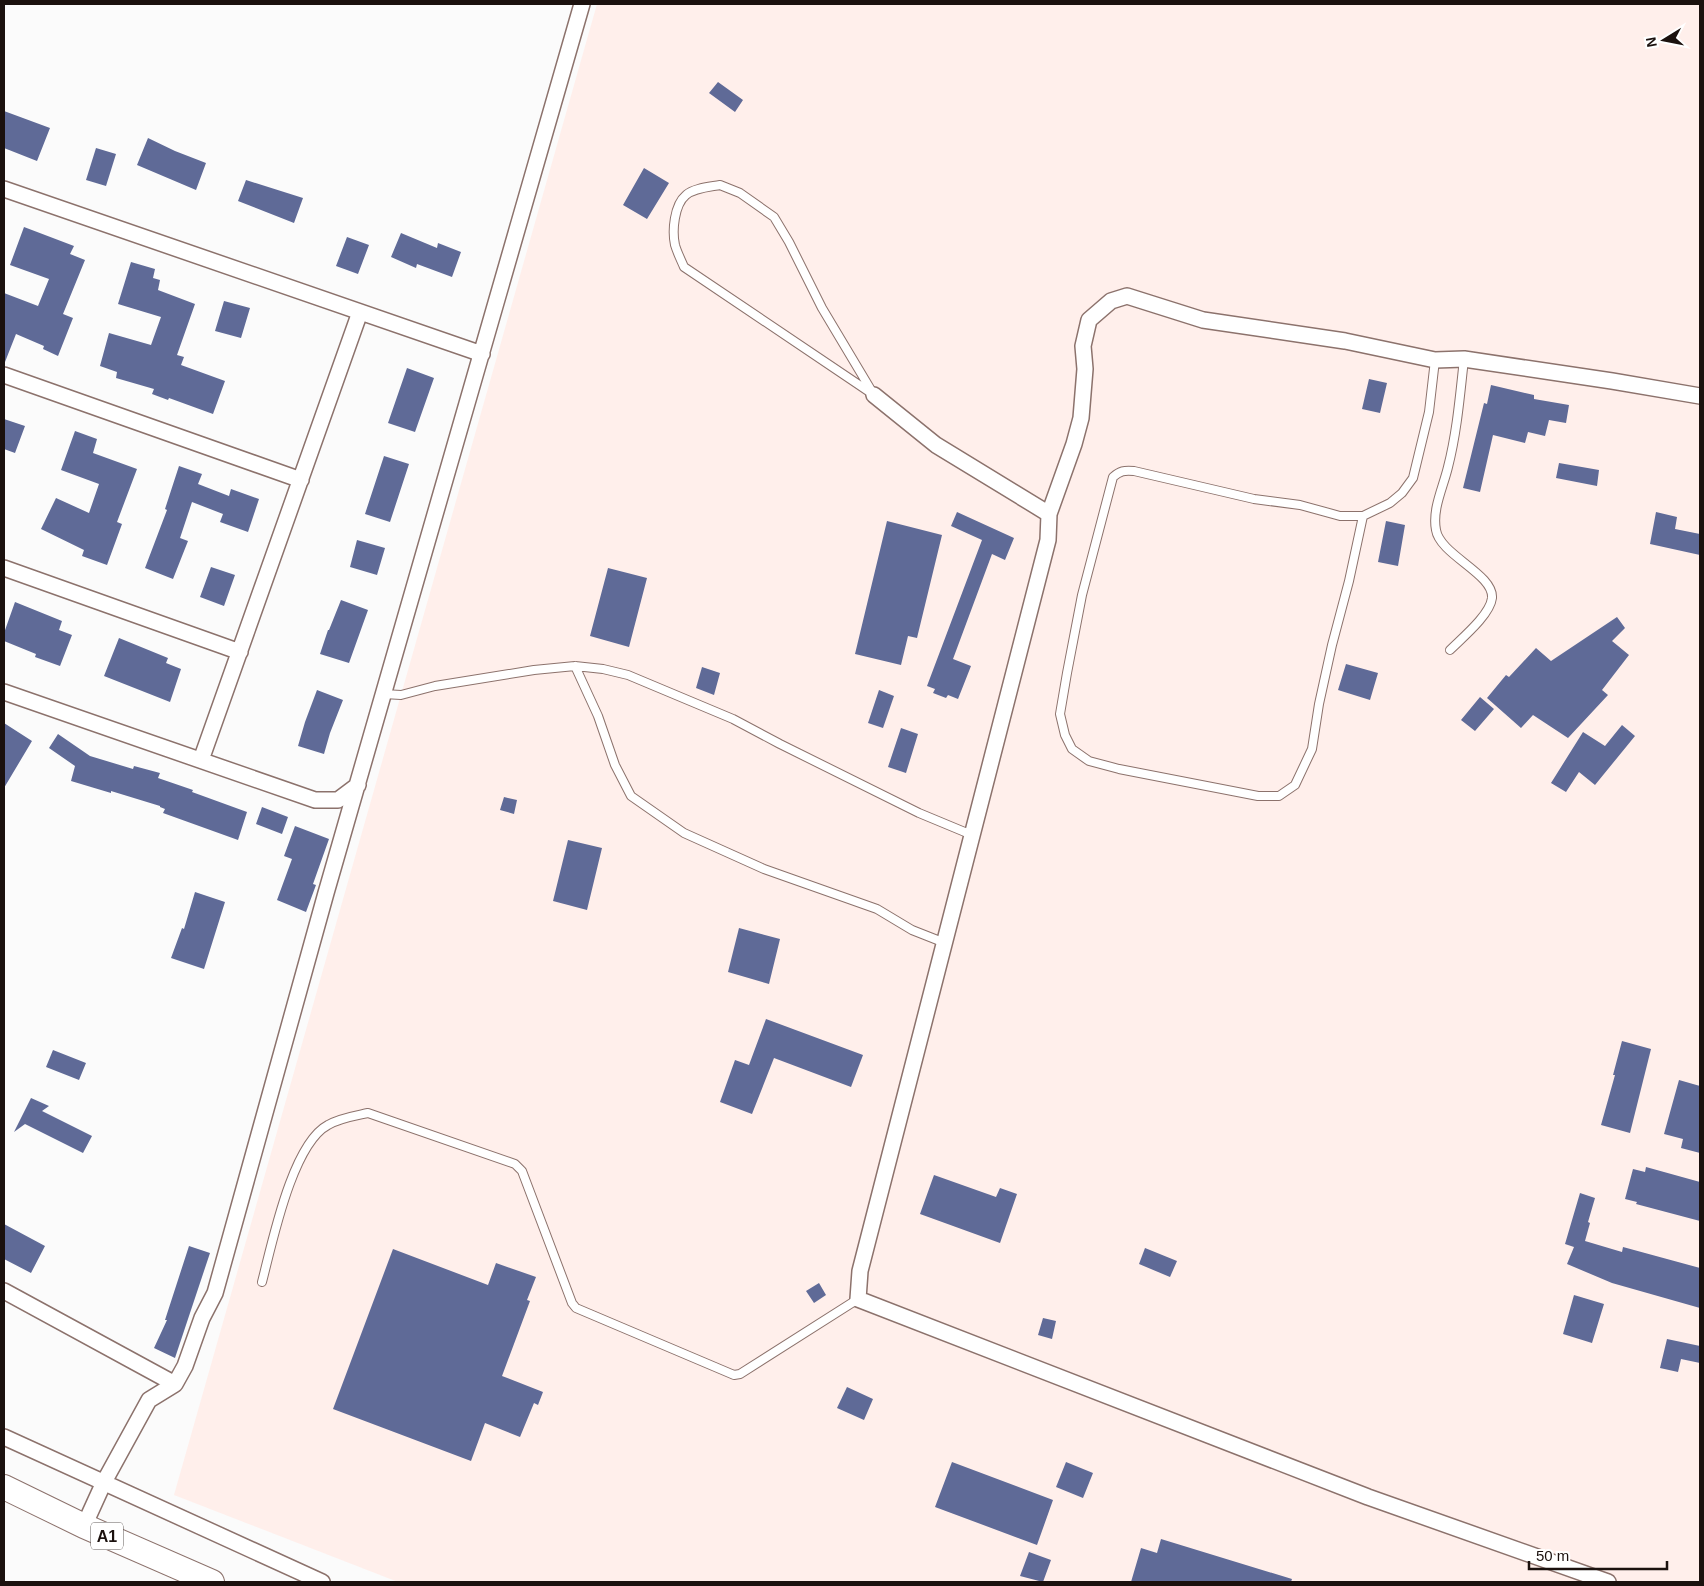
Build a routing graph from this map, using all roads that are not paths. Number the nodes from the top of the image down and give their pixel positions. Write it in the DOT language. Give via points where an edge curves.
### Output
graph roads {
  1 [pos="582,4"];
  2 [pos="4,189"];
  3 [pos="360,312"];
  4 [pos="482,354"];
  5 [pos="1464,359"];
  6 [pos="1435,360"];
  7 [pos="4,374"];
  8 [pos="874,395"];
  9 [pos="1700,396"];
  10 [pos="301,480"];
  11 [pos="1049,514"];
  12 [pos="1363,516"];
  13 [pos="4,568"];
  14 [pos="1450,650"];
  15 [pos="240,652"];
  16 [pos="575,666"];
  17 [pos="4,692"];
  18 [pos="384,694"];
  19 [pos="201,760"];
  20 [pos="358,785"];
  21 [pos="972,834"];
  22 [pos="945,943"];
  23 [pos="262,1282"];
  24 [pos="4,1290"];
  25 [pos="858,1299"];
  26 [pos="176,1384"];
  27 [pos="4,1437"];
  28 [pos="104,1482"];
  29 [pos="4,1487"];
  30 [pos="84,1526"];
  31 [pos="212,1582"];
  32 [pos="322,1582"];
  33 [pos="1608,1582"];
  1 -- 4 [label="street"];
  2 -- 3 [label="street"];
  3 -- 4 [label="street"];
  3 -- 10 [label="street"];
  4 -- 18 [label="street"];
  5 -- 6 [label="street"];
  5 -- 9 [label="street"];
  5 -- 14 [label="lane" via="1450,459 1435,518 1436,532 1447,547 1490,585 1492,597 1488,610"];
  6 -- 11 [label="street" via="1345,341 1202,320 1127,296 1111,301 1089,320 1083,346 1085,369 1081,418"];
  6 -- 12 [label="lane" via="1429,412 1413,478 1390,503"];
  7 -- 10 [label="street"];
  8 -- 8 [label="lane" via="822,308 774,217 740,193 720,185 686,196 678,207 674,223 675,243 684,267"];
  8 -- 11 [label="street" via="936,445"];
  10 -- 15 [label="street"];
  11 -- 21 [label="street" via="1048,540"];
  12 -- 12 [label="lane" via="1322,687 1312,749 1295,785 1280,796 1258,796 1119,769 1089,761 1072,749 1060,714 1085,586 1113,477 1119,472 1134,471 1340,516"];
  13 -- 15 [label="street"];
  15 -- 19 [label="street"];
  16 -- 18 [label="lane"];
  16 -- 21 [label="lane" via="628,675 733,719 919,813"];
  16 -- 22 [label="lane" via="631,796 684,833 764,869 876,909 912,930"];
  17 -- 19 [label="street"];
  18 -- 20 [label="street"];
  19 -- 20 [label="street" via="315,800 338,800"];
  20 -- 26 [label="street" via="215,1293"];
  21 -- 22 [label="street"];
  22 -- 25 [label="street" via="860,1270"];
  23 -- 25 [label="lane" via="279,1215 309,1142 326,1126 368,1113 515,1164 522,1171 576,1308 734,1375"];
  24 -- 26 [label="street"];
  25 -- 33 [label="street" via="1368,1497"];
  26 -- 28 [label="street" via="149,1400"];
  27 -- 28 [label="street"];
  28 -- 30 [label="street"];
  28 -- 32 [label="street"];
  29 -- 30 [label="highway, A1"];
  30 -- 31 [label="highway, A1"];
}
